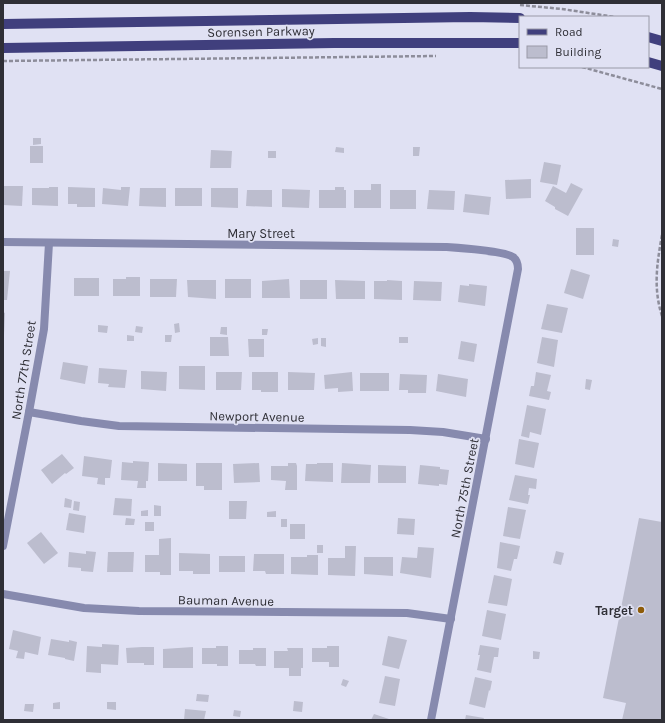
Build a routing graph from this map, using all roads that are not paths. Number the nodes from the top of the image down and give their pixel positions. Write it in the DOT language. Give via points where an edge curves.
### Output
graph roads {
  1 [pos="519,18"];
  2 [pos="3,24"];
  3 [pos="649,37"];
  4 [pos="662,41"];
  5 [pos="519,43"];
  6 [pos="3,48"];
  7 [pos="649,62"];
  8 [pos="662,66"];
  9 [pos="3,242"];
  10 [pos="49,243"];
  11 [pos="516,260"];
  12 [pos="29,412"];
  13 [pos="486,438"];
  14 [pos="3,546"];
  15 [pos="3,594"];
  16 [pos="450,619"];
  17 [pos="430,720"];
  1 -- 2 [label="main road, Sorensen Parkway"];
  3 -- 4 [label="main road"];
  5 -- 6 [label="main road, Sorensen Parkway"];
  7 -- 8 [label="main road"];
  9 -- 10 [label="street, Mary Street"];
  10 -- 11 [label="street, Mary Street" via="445,247 500,253"];
  10 -- 12 [label="street, North 77th Street" via="44,329"];
  11 -- 13 [label="street, North 75th Street" via="518,269"];
  12 -- 13 [label="street, Newport Avenue" via="119,426 410,430"];
  12 -- 14 [label="street, North 77th Street"];
  13 -- 16 [label="street, North 75th Street"];
  15 -- 16 [label="street, Bauman Avenue" via="84,608 407,614"];
  16 -- 17 [label="street, North 75th Street"];
}
